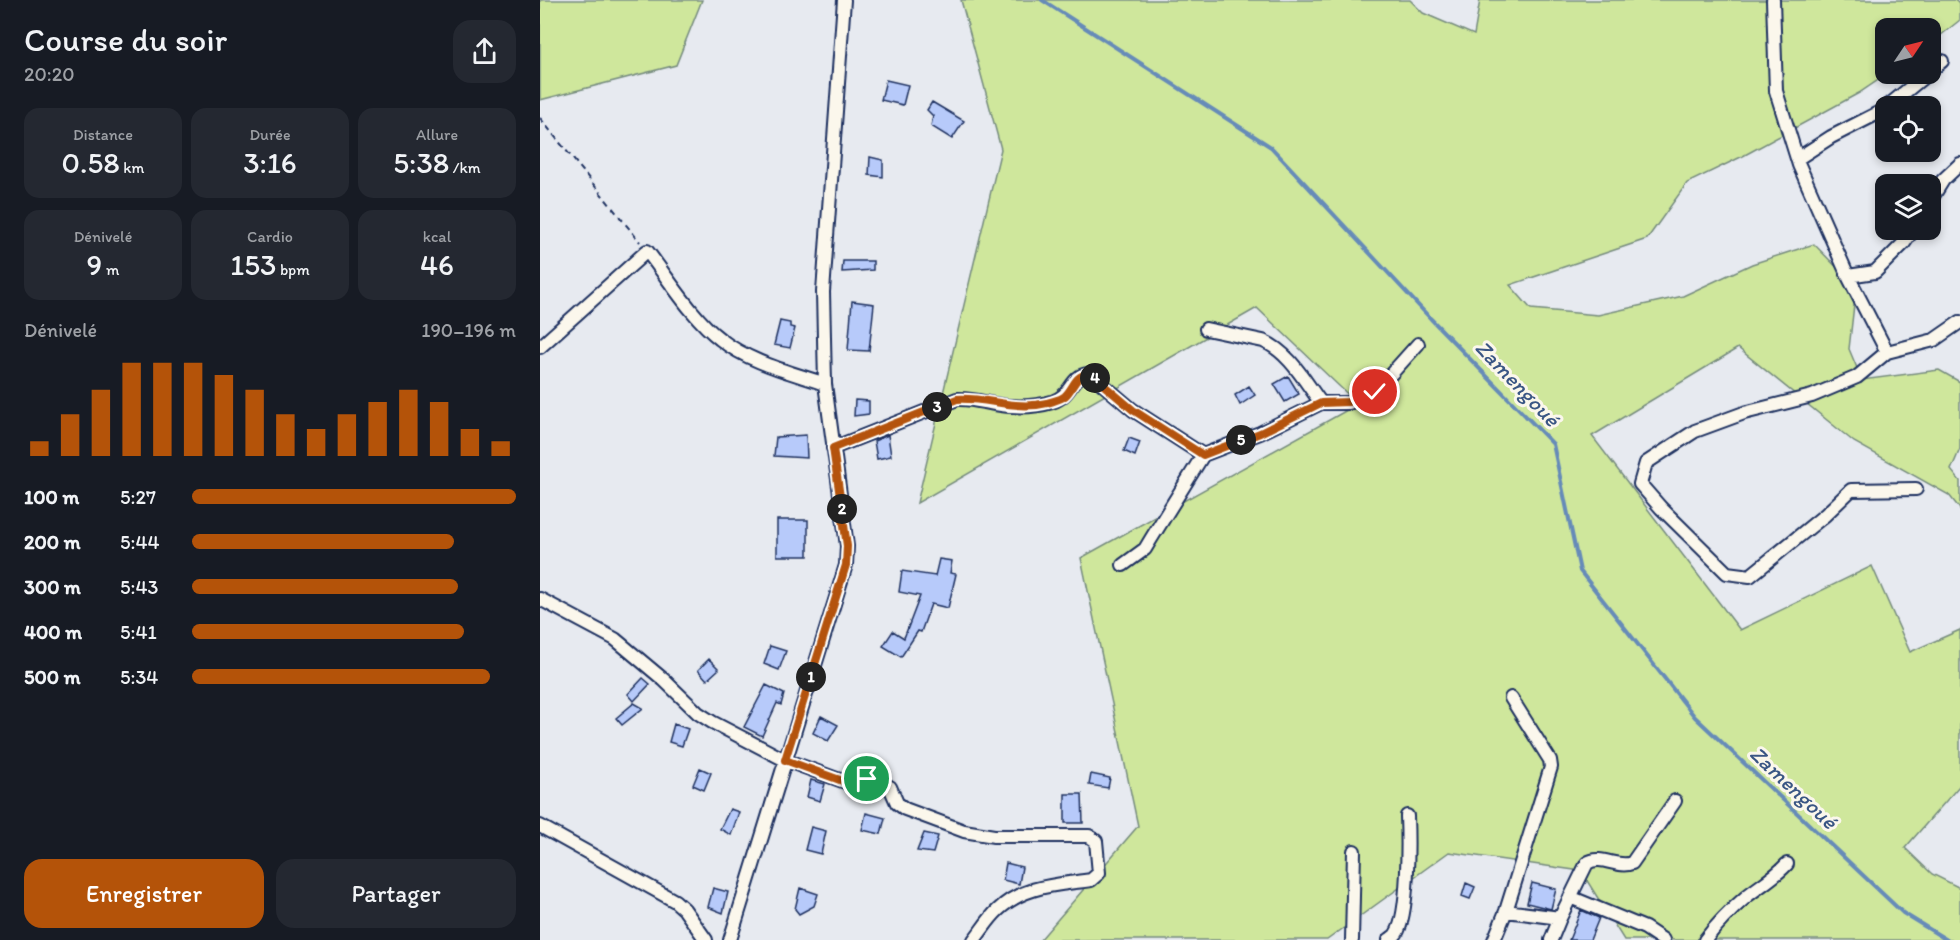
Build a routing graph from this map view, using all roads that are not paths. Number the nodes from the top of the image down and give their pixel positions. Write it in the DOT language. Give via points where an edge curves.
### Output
graph roads {
  1 [pos="844,0"];
  2 [pos="1773,0"];
  3 [pos="1915,84"];
  4 [pos="1901,96"];
  5 [pos="1875,114"];
  6 [pos="1797,159"];
  7 [pos="1960,164"];
  8 [pos="1941,183"];
  9 [pos="1906,240"];
  10 [pos="1848,276"];
  11 [pos="1960,322"];
  12 [pos="1206,329"];
  13 [pos="1418,344"];
  14 [pos="540,347"];
  15 [pos="1887,352"];
  16 [pos="825,384"];
  17 [pos="1321,403"];
  18 [pos="833,448"];
  19 [pos="1203,455"];
  20 [pos="1916,489"];
  21 [pos="1123,565"];
  22 [pos="540,599"];
  23 [pos="1512,698"];
  24 [pos="785,760"];
  25 [pos="1675,801"];
  26 [pos="1407,816"];
  27 [pos="540,826"];
  28 [pos="1354,851"];
  29 [pos="1787,864"];
  30 [pos="1570,897"];
  31 [pos="1506,911"];
  32 [pos="1560,918"];
  33 [pos="706,940"];
  34 [pos="730,940"];
  35 [pos="974,940"];
  36 [pos="1352,940"];
  37 [pos="1389,940"];
  38 [pos="1494,940"];
  39 [pos="1551,940"];
  40 [pos="1663,940"];
  41 [pos="1705,940"];
  1 -- 16 [label="street" via="823,292"];
  2 -- 6 [label="street" via="1776,91"];
  3 -- 4 [label="street"];
  5 -- 6 [label="street"];
  6 -- 10 [label="street"];
  7 -- 8 [label="street"];
  9 -- 10 [label="street" via="1875,272"];
  10 -- 15 [label="street"];
  11 -- 15 [label="street" via="1934,340"];
  12 -- 17 [label="street" via="1271,345 1287,358"];
  13 -- 17 [label="street" via="1375,392 1349,402"];
  14 -- 16 [label="street" via="647,251 719,339 753,359"];
  15 -- 20 [label="street" via="1857,377 1812,396 1744,413 1695,431 1646,463 1640,484 1727,573 1750,576 1851,490"];
  16 -- 18 [label="street"];
  17 -- 19 [label="street"];
  18 -- 19 [label="street" via="957,399 1008,406 1055,401 1065,396 1077,377 1088,374 1133,410"];
  18 -- 24 [label="street" via="847,546 846,565"];
  19 -- 21 [label="street" via="1149,544"];
  22 -- 24 [label="street" via="615,639 698,713"];
  23 -- 31 [label="street" via="1551,767"];
  24 -- 34 [label="street"];
  24 -- 35 [label="street" via="848,783 867,779 890,787 897,803 905,809 964,831 994,836 1089,836 1096,841 1096,877 1023,892 996,911"];
  25 -- 30 [label="street" via="1632,863 1599,859 1587,863"];
  26 -- 37 [label="street" via="1408,861 1402,915 1396,934"];
  27 -- 33 [label="street" via="675,901"];
  28 -- 36 [label="street"];
  29 -- 41 [label="street" via="1746,897"];
  30 -- 32 [label="street"];
  30 -- 40 [label="street" via="1645,928"];
  31 -- 32 [label="street"];
  31 -- 38 [label="street"];
  32 -- 39 [label="street"];
}
